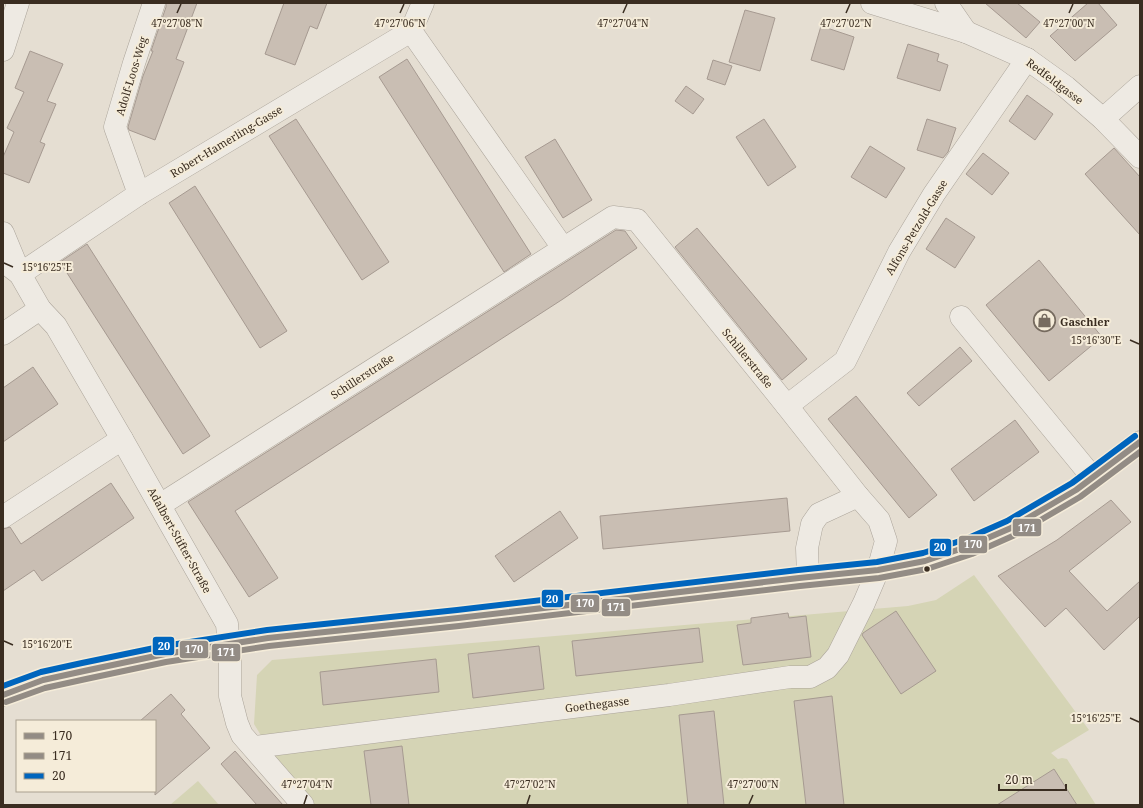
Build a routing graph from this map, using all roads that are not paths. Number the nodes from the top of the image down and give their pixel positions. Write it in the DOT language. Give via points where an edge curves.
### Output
graph roads {
  1 [pos="18,3"];
  2 [pos="154,3"];
  3 [pos="423,3"];
  4 [pos="872,3"];
  5 [pos="946,3"];
  6 [pos="411,30"];
  7 [pos="966,32"];
  8 [pos="3,50"];
  9 [pos="1027,59"];
  10 [pos="1140,86"];
  11 [pos="1104,119"];
  12 [pos="1140,157"];
  13 [pos="139,194"];
  14 [pos="3,233"];
  15 [pos="563,248"];
  16 [pos="3,261"];
  17 [pos="20,274"];
  18 [pos="40,309"];
  19 [pos="961,317"];
  20 [pos="3,334"];
  21 [pos="787,406"];
  22 [pos="122,439"];
  23 [pos="1140,442"];
  24 [pos="1093,478"];
  25 [pos="858,496"];
  26 [pos="160,505"];
  27 [pos="3,516"];
  28 [pos="878,570"];
  29 [pos="808,577"];
  30 [pos="228,644"];
  31 [pos="3,694"];
  32 [pos="254,747"];
  33 [pos="303,805"];
  1 -- 8 [label="street"];
  2 -- 13 [label="street, Adolf-Loos-Weg" via="115,127"];
  3 -- 6 [label="street"];
  4 -- 7 [label="street, Redfeldgasse"];
  5 -- 7 [label="street"];
  6 -- 13 [label="street, Robert-Hamerling-Gasse"];
  6 -- 15 [label="street"];
  7 -- 9 [label="street, Redfeldgasse"];
  9 -- 11 [label="street, Redfeldgasse"];
  9 -- 21 [label="street, Alfons-Petzold-Gasse" via="934,194 899,252 845,360"];
  10 -- 11 [label="street"];
  11 -- 12 [label="street, Redfeldgasse"];
  13 -- 17 [label="street, Robert-Hamerling-Gasse"];
  14 -- 17 [label="street"];
  15 -- 21 [label="street, Schillerstraße" via="613,216 637,220"];
  15 -- 26 [label="street, Schillerstraße"];
  16 -- 17 [label="street, Adalbert-Stifter-Straße"];
  17 -- 18 [label="street, Adalbert-Stifter-Straße"];
  18 -- 20 [label="street"];
  18 -- 22 [label="street, Adalbert-Stifter-Straße" via="56,326"];
  19 -- 24 [label="street"];
  21 -- 25 [label="street, Schillerstraße"];
  22 -- 26 [label="street, Adalbert-Stifter-Straße"];
  22 -- 27 [label="street"];
  23 -- 24 [label="main road"];
  24 -- 28 [label="main road" via="1011,528 969,546 925,560"];
  25 -- 28 [label="street, Schillerstraße" via="879,520 886,541"];
  25 -- 29 [label="street" via="819,514 812,524 807,548"];
  26 -- 30 [label="street, Adalbert-Stifter-Straße" via="227,624"];
  28 -- 29 [label="main road"];
  28 -- 32 [label="street, Goethegasse" via="838,655 827,668 810,677 790,677 661,696"];
  29 -- 30 [label="main road"];
  30 -- 31 [label="main road" via="165,654 43,680"];
  30 -- 32 [label="street, Adalbert-Stifter-Straße" via="230,696 242,735"];
  32 -- 33 [label="street, Adalbert-Stifter-Straße"];
}
